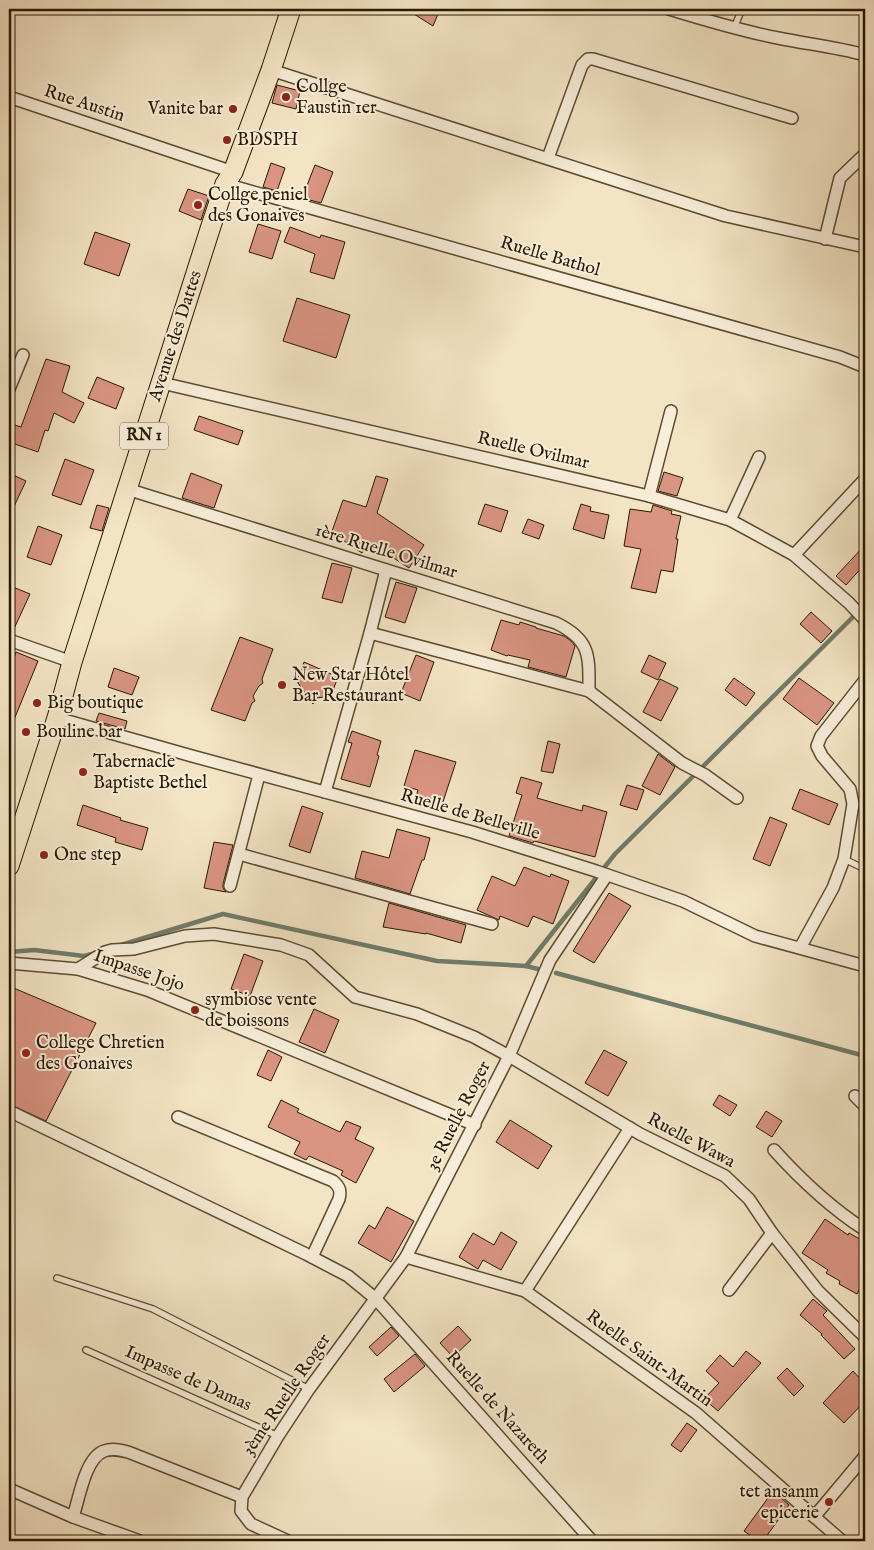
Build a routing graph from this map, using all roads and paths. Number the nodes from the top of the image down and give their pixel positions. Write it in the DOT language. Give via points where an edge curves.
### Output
graph roads {
  1 [pos="291,9"];
  2 [pos="669,9"];
  3 [pos="742,9"];
  4 [pos="734,28"];
  5 [pos="865,55"];
  6 [pos="271,70"];
  7 [pos="9,97"];
  8 [pos="792,118"];
  9 [pos="865,154"];
  10 [pos="548,158"];
  11 [pos="229,178"];
  12 [pos="825,239"];
  13 [pos="865,247"];
  14 [pos="24,355"];
  15 [pos="865,367"];
  16 [pos="162,383"];
  17 [pos="9,389"];
  18 [pos="671,411"];
  19 [pos="759,457"];
  20 [pos="865,479"];
  21 [pos="127,489"];
  22 [pos="649,496"];
  23 [pos="730,520"];
  24 [pos="794,555"];
  25 [pos="386,570"];
  26 [pos="865,620"];
  27 [pos="370,633"];
  28 [pos="9,640"];
  29 [pos="72,662"];
  30 [pos="865,680"];
  31 [pos="589,691"];
  32 [pos="57,718"];
  33 [pos="260,775"];
  34 [pos="325,792"];
  35 [pos="737,798"];
  36 [pos="239,854"];
  37 [pos="844,860"];
  38 [pos="9,866"];
  39 [pos="865,869"];
  40 [pos="602,873"];
  41 [pos="230,886"];
  42 [pos="492,924"];
  43 [pos="800,948"];
  44 [pos="9,963"];
  45 [pos="865,966"];
  46 [pos="78,969"];
  47 [pos="509,1056"];
  48 [pos="855,1096"];
  49 [pos="865,1106"];
  50 [pos="9,1111"];
  51 [pos="178,1117"];
  52 [pos="475,1125"];
  53 [pos="630,1128"];
  54 [pos="774,1150"];
  55 [pos="865,1230"];
  56 [pos="772,1233"];
  57 [pos="312,1257"];
  58 [pos="406,1257"];
  59 [pos="58,1278"];
  60 [pos="729,1290"];
  61 [pos="525,1291"];
  62 [pos="376,1299"];
  63 [pos="865,1337"];
  64 [pos="86,1350"];
  65 [pos="309,1389"];
  66 [pos="278,1436"];
  67 [pos="865,1456"];
  68 [pos="9,1489"];
  69 [pos="242,1497"];
  70 [pos="73,1518"];
  71 [pos="814,1518"];
  72 [pos="140,1541"];
  73 [pos="288,1541"];
  74 [pos="592,1541"];
  75 [pos="842,1541"];
  1 -- 6 [label="main road, Avenue des Dattes / RN 1"];
  2 -- 4 [label="street"];
  3 -- 4 [label="lane"];
  4 -- 5 [label="street"];
  6 -- 10 [label="street"];
  6 -- 11 [label="main road, Avenue des Dattes / RN 1"];
  7 -- 11 [label="street, Rue Austin"];
  8 -- 10 [label="street" via="588,59 582,64"];
  9 -- 12 [label="street" via="840,178"];
  10 -- 12 [label="street" via="726,216"];
  11 -- 15 [label="street, Ruelle Bathol"];
  11 -- 16 [label="main road, Avenue des Dattes / RN 1"];
  12 -- 13 [label="street"];
  14 -- 17 [label="street"];
  16 -- 21 [label="main road, Avenue des Dattes / RN 1"];
  16 -- 22 [label="street, Ruelle Ovilmar"];
  18 -- 22 [label="street"];
  19 -- 23 [label="street"];
  20 -- 24 [label="street"];
  21 -- 25 [label="street, 1ère Ruelle Ovilmar"];
  21 -- 29 [label="main road, Avenue des Dattes / RN 1"];
  22 -- 23 [label="street, Ruelle Ovilmar"];
  23 -- 24 [label="street, Ruelle Ovilmar"];
  24 -- 26 [label="street, Ruelle Ovilmar"];
  25 -- 27 [label="street"];
  25 -- 31 [label="street, 1ère Ruelle Ovilmar" via="568,629 586,648"];
  27 -- 31 [label="street"];
  27 -- 34 [label="street"];
  28 -- 29 [label="street"];
  29 -- 32 [label="main road, Avenue des Dattes / RN 1"];
  30 -- 37 [label="street" via="820,736 817,746 850,789 853,804"];
  31 -- 35 [label="street" via="682,763"];
  32 -- 33 [label="street, Ruelle de Belleville"];
  32 -- 38 [label="main road, Avenue des Dattes / RN 1"];
  33 -- 34 [label="street, Ruelle de Belleville"];
  33 -- 36 [label="street"];
  34 -- 40 [label="street, Ruelle de Belleville" via="472,832"];
  36 -- 41 [label="street"];
  36 -- 42 [label="street"];
  37 -- 39 [label="lane"];
  37 -- 43 [label="street" via="833,888"];
  40 -- 43 [label="street, Ruelle de Belleville" via="683,901 755,936"];
  40 -- 47 [label="street, 3e Ruelle Roger" via="550,960"];
  43 -- 45 [label="street, Ruelle de Belleville"];
  44 -- 46 [label="street, Impasse Jojo"];
  46 -- 47 [label="street, Ruelle Wawa" via="105,952 134,949 185,936 214,934 281,945 309,955 355,997 417,1014 474,1037"];
  46 -- 52 [label="street, Impasse Jojo" via="147,990"];
  47 -- 52 [label="street, 3e Ruelle Roger"];
  47 -- 53 [label="street, Ruelle Wawa"];
  48 -- 49 [label="street"];
  50 -- 57 [label="street, Ruelle de Nazareth"];
  51 -- 57 [label="street" via="333,1181 338,1186 339,1200"];
  52 -- 58 [label="street, 3e Ruelle Roger"];
  53 -- 56 [label="street, Ruelle Wawa" via="725,1176 749,1199"];
  53 -- 61 [label="street"];
  54 -- 55 [label="street" via="801,1180 840,1214"];
  56 -- 60 [label="street"];
  56 -- 63 [label="street, Ruelle Wawa" via="818,1291"];
  57 -- 62 [label="street, Ruelle de Nazareth" via="348,1276"];
  58 -- 61 [label="street, Ruelle Saint-Martin"];
  58 -- 62 [label="street, 3ème Ruelle Roger"];
  59 -- 65 [label="lane" via="153,1309"];
  61 -- 71 [label="street, Ruelle Saint-Martin" via="696,1412"];
  62 -- 65 [label="street, 3ème Ruelle Roger"];
  62 -- 74 [label="street, Ruelle de Nazareth"];
  64 -- 66 [label="lane, Impasse de Damas"];
  65 -- 66 [label="street, 3ème Ruelle Roger"];
  66 -- 69 [label="street, 3ème Ruelle Roger"];
  67 -- 71 [label="street"];
  68 -- 70 [label="street"];
  69 -- 70 [label="street" via="128,1452 105,1450 89,1465"];
  69 -- 73 [label="street" via="241,1511 251,1524"];
  70 -- 72 [label="street"];
  71 -- 75 [label="street, Ruelle Saint-Martin"];
}
